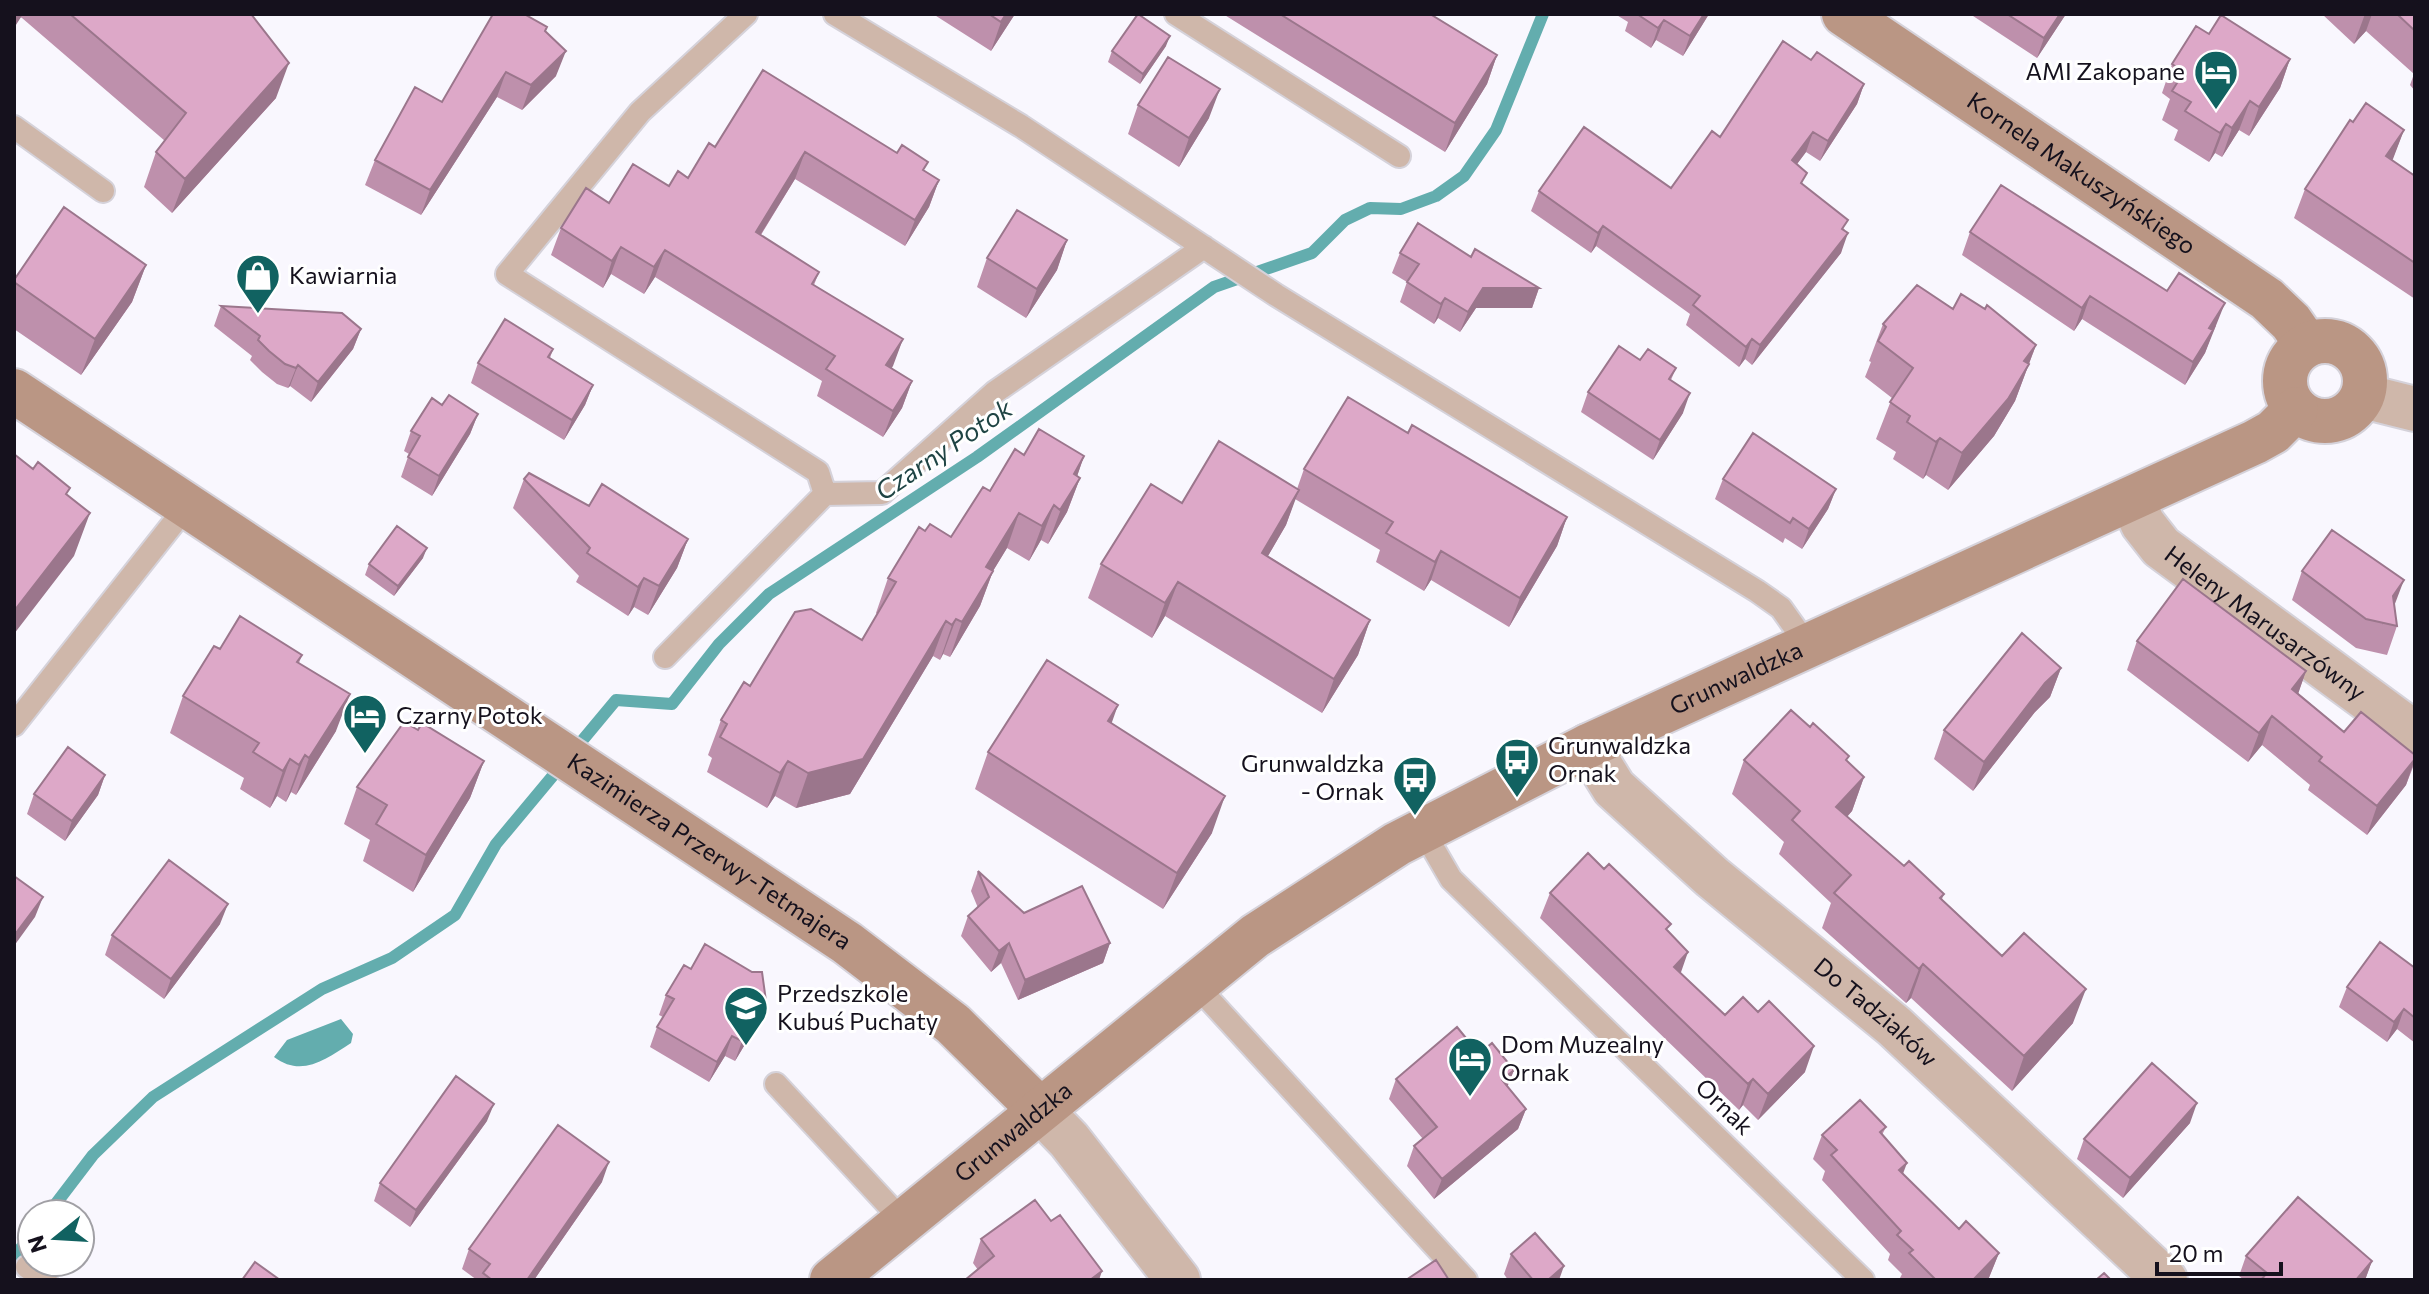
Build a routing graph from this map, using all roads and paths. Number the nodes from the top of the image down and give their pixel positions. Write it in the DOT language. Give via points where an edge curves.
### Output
graph roads {
  1 [pos="746,14"];
  2 [pos="835,14"];
  3 [pos="1176,14"];
  4 [pos="1844,14"];
  5 [pos="14,127"];
  6 [pos="1399,156"];
  7 [pos="103,191"];
  8 [pos="1204,247"];
  9 [pos="2307,345"];
  10 [pos="2363,396"];
  11 [pos="18,402"];
  12 [pos="2296,409"];
  13 [pos="2415,409"];
  14 [pos="825,494"];
  15 [pos="2131,499"];
  16 [pos="187,506"];
  17 [pos="1808,646"];
  18 [pos="665,657"];
  19 [pos="14,725"];
  20 [pos="2415,734"];
  21 [pos="1588,746"];
  22 [pos="1422,829"];
  23 [pos="1194,983"];
  24 [pos="776,1084"];
  25 [pos="1039,1109"];
  26 [pos="903,1221"];
  27 [pos="832,1280"];
  28 [pos="1178,1280"];
  29 [pos="1466,1280"];
  30 [pos="1863,1280"];
  31 [pos="2165,1280"];
  1 -- 14 [label="lane" via="640,112 507,274 818,472"];
  2 -- 8 [label="lane" via="1021,126"];
  3 -- 6 [label="lane"];
  4 -- 9 [label="street, Kornela Makuszyńskiego" via="2267,299"];
  5 -- 7 [label="lane"];
  8 -- 14 [label="lane" via="995,392 882,493"];
  8 -- 17 [label="lane" via="1757,591 1781,608"];
  9 -- 10 [label="street" via="2335,342 2352,351 2363,367"];
  9 -- 12 [label="street" via="2285,374 2286,393"];
  10 -- 12 [label="street" via="2336,420 2315,420"];
  10 -- 13 [label="street"];
  11 -- 16 [label="street, Kazimierza Przerwy-Tetmajera"];
  12 -- 15 [label="street, Grunwaldzka" via="2255,442"];
  14 -- 18 [label="lane"];
  15 -- 17 [label="street, Grunwaldzka"];
  15 -- 20 [label="street, Heleny Marusarzówny" via="2161,547"];
  16 -- 19 [label="lane"];
  16 -- 25 [label="street, Kazimierza Przerwy-Tetmajera" via="910,988 971,1039"];
  17 -- 21 [label="street, Grunwaldzka"];
  21 -- 22 [label="street, Grunwaldzka"];
  21 -- 31 [label="street, Do Tadziaków" via="1614,788 1712,877 1894,1026"];
  22 -- 23 [label="street, Grunwaldzka" via="1297,906"];
  22 -- 30 [label="lane, Ornak" via="1451,879"];
  23 -- 25 [label="street, Grunwaldzka"];
  23 -- 29 [label="lane"];
  24 -- 26 [label="lane"];
  25 -- 26 [label="street, Grunwaldzka"];
  25 -- 28 [label="street, Kazimierza Przerwy-Tetmajera"];
  26 -- 27 [label="street, Grunwaldzka"];
}
